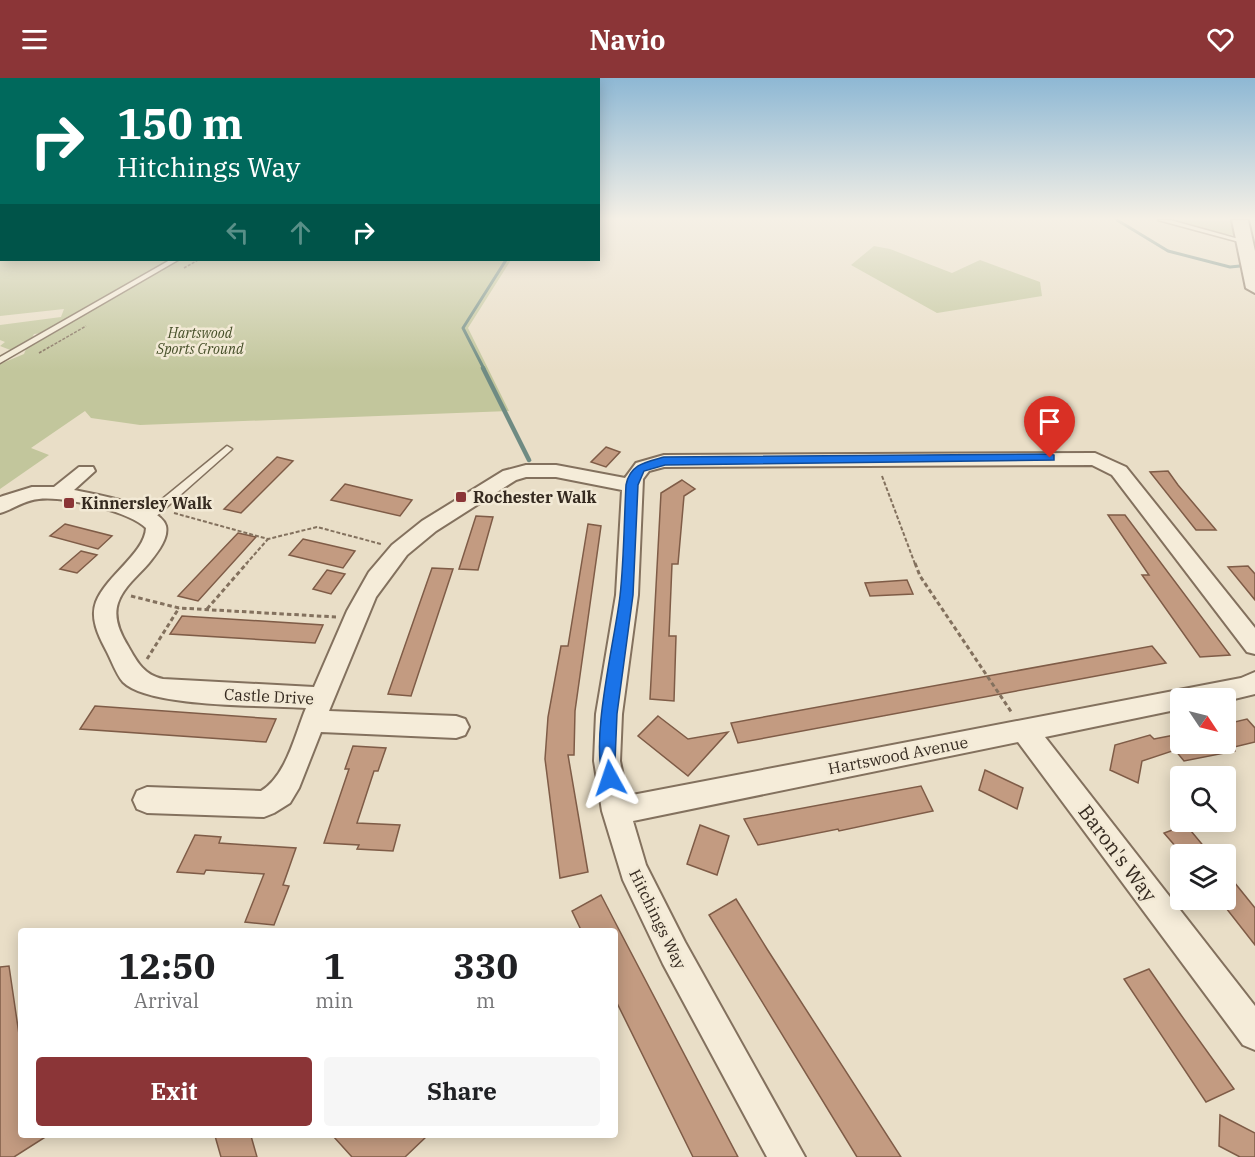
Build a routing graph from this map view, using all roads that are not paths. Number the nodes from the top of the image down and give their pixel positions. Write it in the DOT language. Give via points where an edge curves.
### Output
graph roads {
  1 [pos="156,270"];
  2 [pos="1250,270"];
  3 [pos="1255,288"];
  4 [pos="0,360"];
  5 [pos="227,449"];
  6 [pos="86,471"];
  7 [pos="632,485"];
  8 [pos="58,493"];
  9 [pos="0,506"];
  10 [pos="148,517"];
  11 [pos="1254,644"];
  12 [pos="1255,682"];
  13 [pos="1229,688"];
  14 [pos="1170,701"];
  15 [pos="319,710"];
  16 [pos="456,727"];
  17 [pos="1024,730"];
  18 [pos="147,800"];
  19 [pos="616,811"];
  20 [pos="1255,1033"];
  21 [pos="787,1157"];
  1 -- 4 [label="lane"];
  2 -- 3 [label="street"];
  5 -- 10 [label="lane"];
  6 -- 8 [label="street"];
  7 -- 11 [label="street" via="640,468 664,461 1095,459 1119,471"];
  7 -- 15 [label="street, Castle Drive" via="552,469 524,470 510,475 400,550 376,579 356,618"];
  7 -- 19 [label="street, Hitchings Way" via="627,595 609,714 607,761"];
  8 -- 9 [label="street" via="27,494"];
  8 -- 10 [label="street"];
  10 -- 15 [label="street, Castle Drive" via="157,528 154,539 106,602 105,615 131,674 148,686 163,689"];
  12 -- 13 [label="street, Hartswood Avenue"];
  14 -- 17 [label="street, Hartswood Avenue"];
  15 -- 16 [label="street"];
  15 -- 18 [label="street" via="290,779 280,794 264,804"];
  17 -- 19 [label="street, Hartswood Avenue"];
  17 -- 20 [label="street, Baron's Way"];
  19 -- 21 [label="street, Hitchings Way" via="633,870 674,953"];
}
